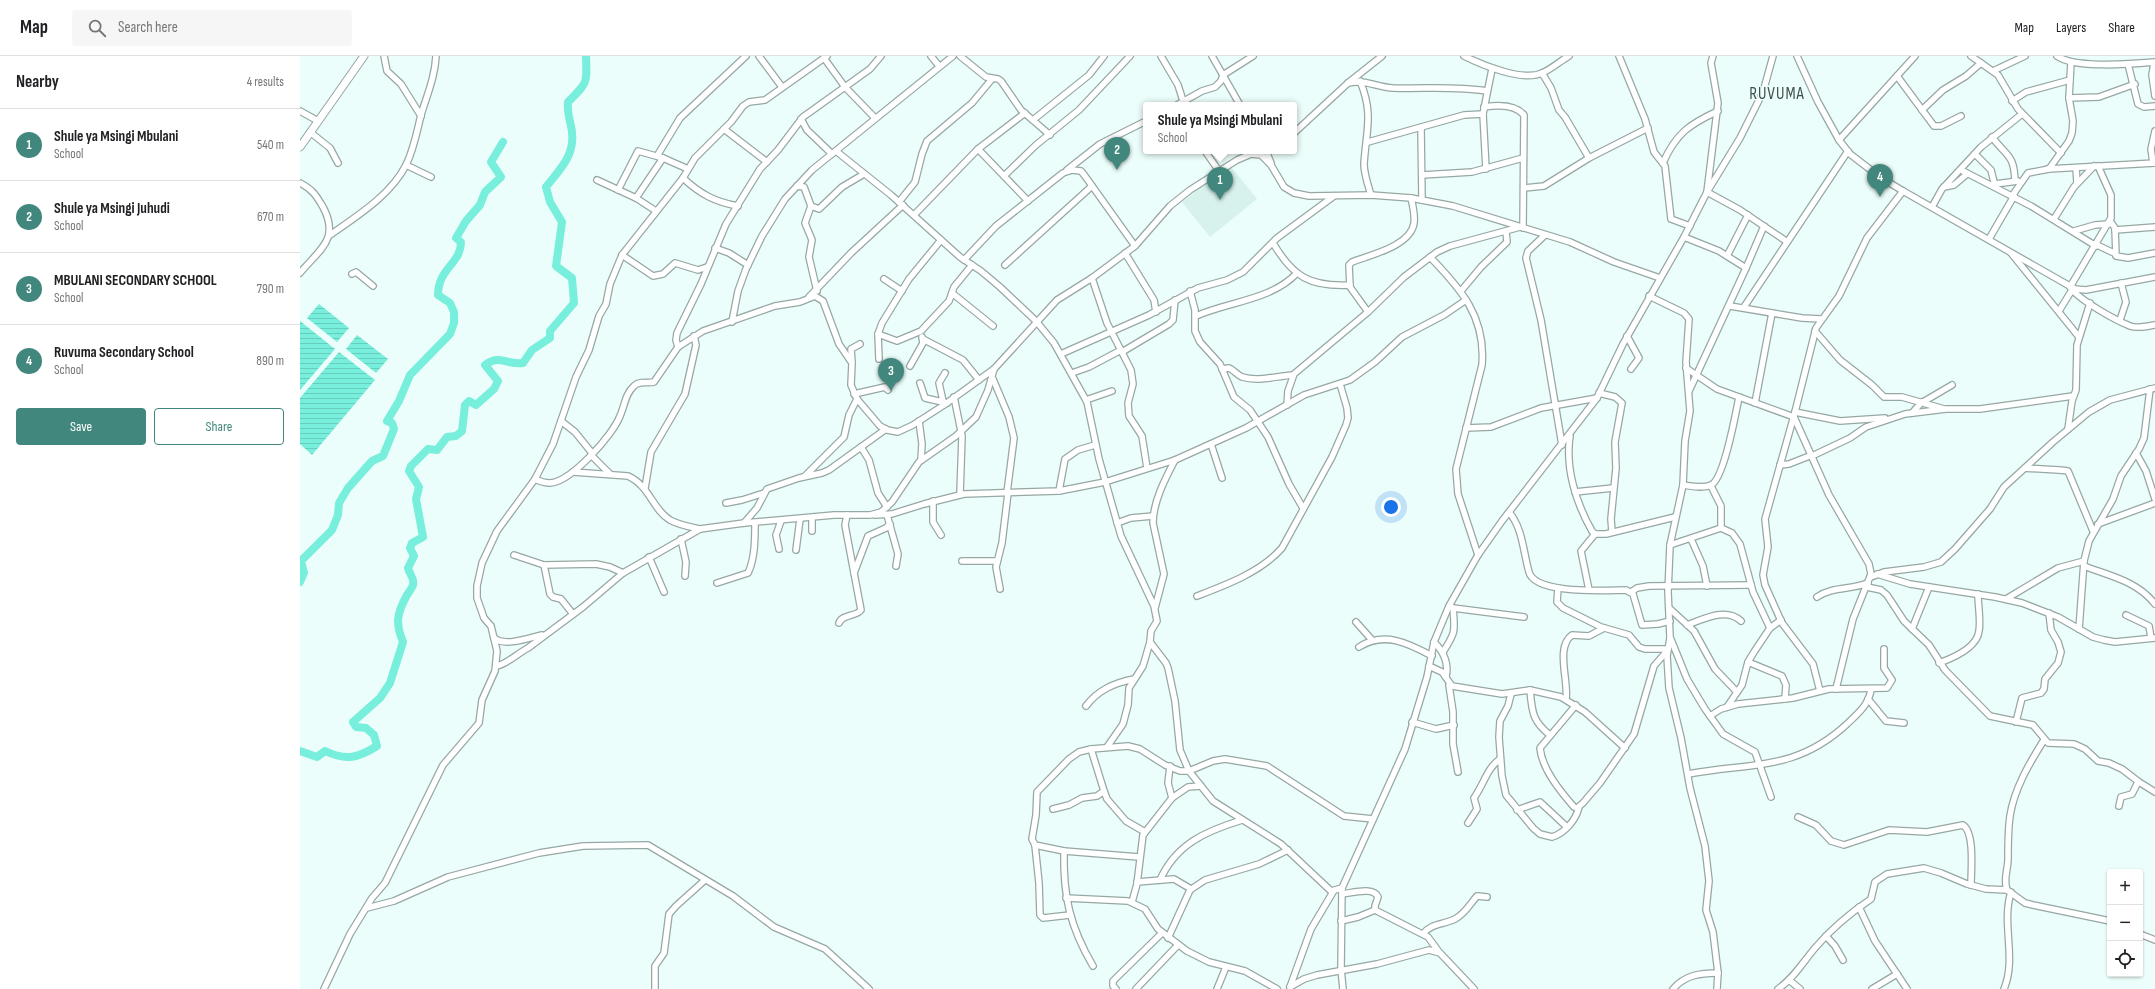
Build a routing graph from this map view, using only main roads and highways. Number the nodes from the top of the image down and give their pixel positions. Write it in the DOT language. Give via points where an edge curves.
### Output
graph roads {
  1 [pos="364,56"];
  2 [pos="300,147"];
  1 -- 2 [label="main road"];
}
